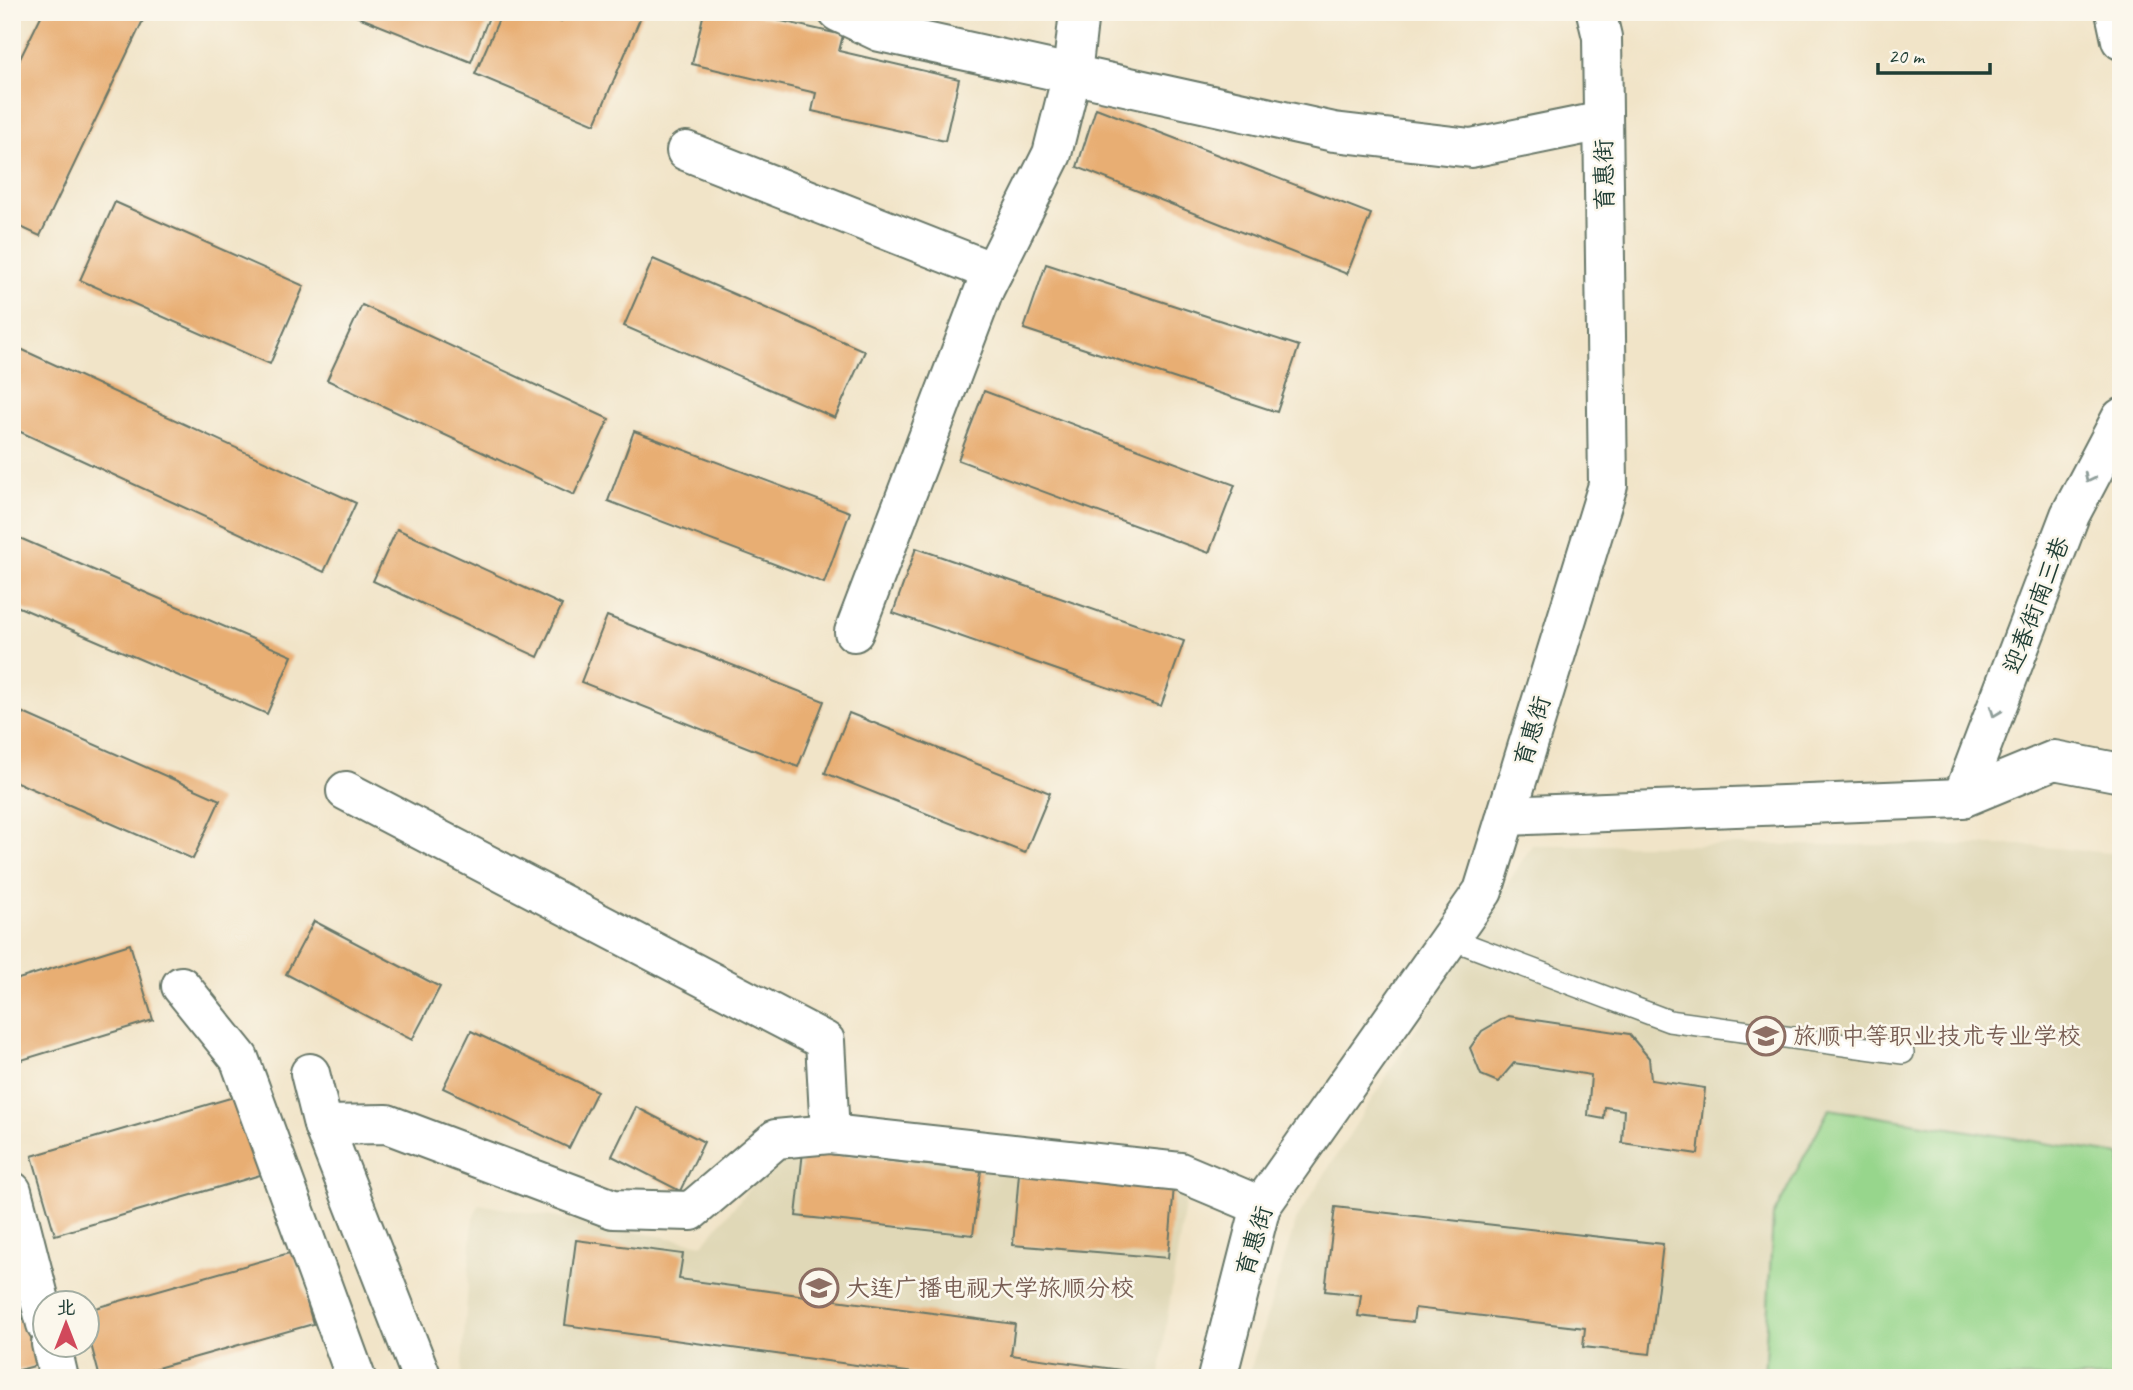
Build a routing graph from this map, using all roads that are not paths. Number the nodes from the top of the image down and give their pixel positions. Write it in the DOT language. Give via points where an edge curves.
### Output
graph roads {
  1 [pos="838,12"];
  2 [pos="1079,12"];
  3 [pos="1596,12"];
  4 [pos="2115,12"];
  5 [pos="2121,40"];
  6 [pos="1072,74"];
  7 [pos="1603,121"];
  8 [pos="686,151"];
  9 [pos="993,272"];
  10 [pos="2121,418"];
  11 [pos="854,632"];
  12 [pos="2121,773"];
  13 [pos="346,791"];
  14 [pos="1962,798"];
  15 [pos="1506,816"];
  16 [pos="1449,938"];
  17 [pos="181,986"];
  18 [pos="1903,1053"];
  19 [pos="310,1073"];
  20 [pos="323,1125"];
  21 [pos="830,1134"];
  22 [pos="12,1191"];
  23 [pos="1261,1206"];
  24 [pos="37,1288"];
  25 [pos="54,1358"];
  26 [pos="59,1378"];
  27 [pos="356,1378"];
  28 [pos="422,1378"];
  29 [pos="1217,1378"];
  1 -- 6 [label="street" via="880,32"];
  2 -- 6 [label="street"];
  3 -- 7 [label="street, 育惠街" via="1602,37"];
  4 -- 5 [label="street"];
  6 -- 7 [label="street" via="1334,132 1471,148"];
  6 -- 9 [label="street" via="1052,154"];
  7 -- 15 [label="street, 育惠街" via="1608,485"];
  8 -- 9 [label="street"];
  9 -- 11 [label="street"];
  10 -- 14 [label="street, 迎春街南三巷, one-way" via="2070,515"];
  12 -- 14 [label="street" via="2054,760"];
  13 -- 21 [label="street" via="825,1041"];
  14 -- 15 [label="street"];
  15 -- 16 [label="street, 育惠街" via="1483,891"];
  16 -- 18 [label="lane" via="1670,1021"];
  16 -- 23 [label="street, 育惠街"];
  17 -- 27 [label="street" via="239,1058"];
  19 -- 20 [label="street"];
  20 -- 21 [label="street" via="387,1124 613,1209 678,1211 691,1211 776,1139"];
  20 -- 28 [label="street"];
  21 -- 23 [label="street" via="1180,1172"];
  22 -- 24 [label="street"];
  23 -- 29 [label="street, 育惠街"];
  25 -- 26 [label="street"];
}
